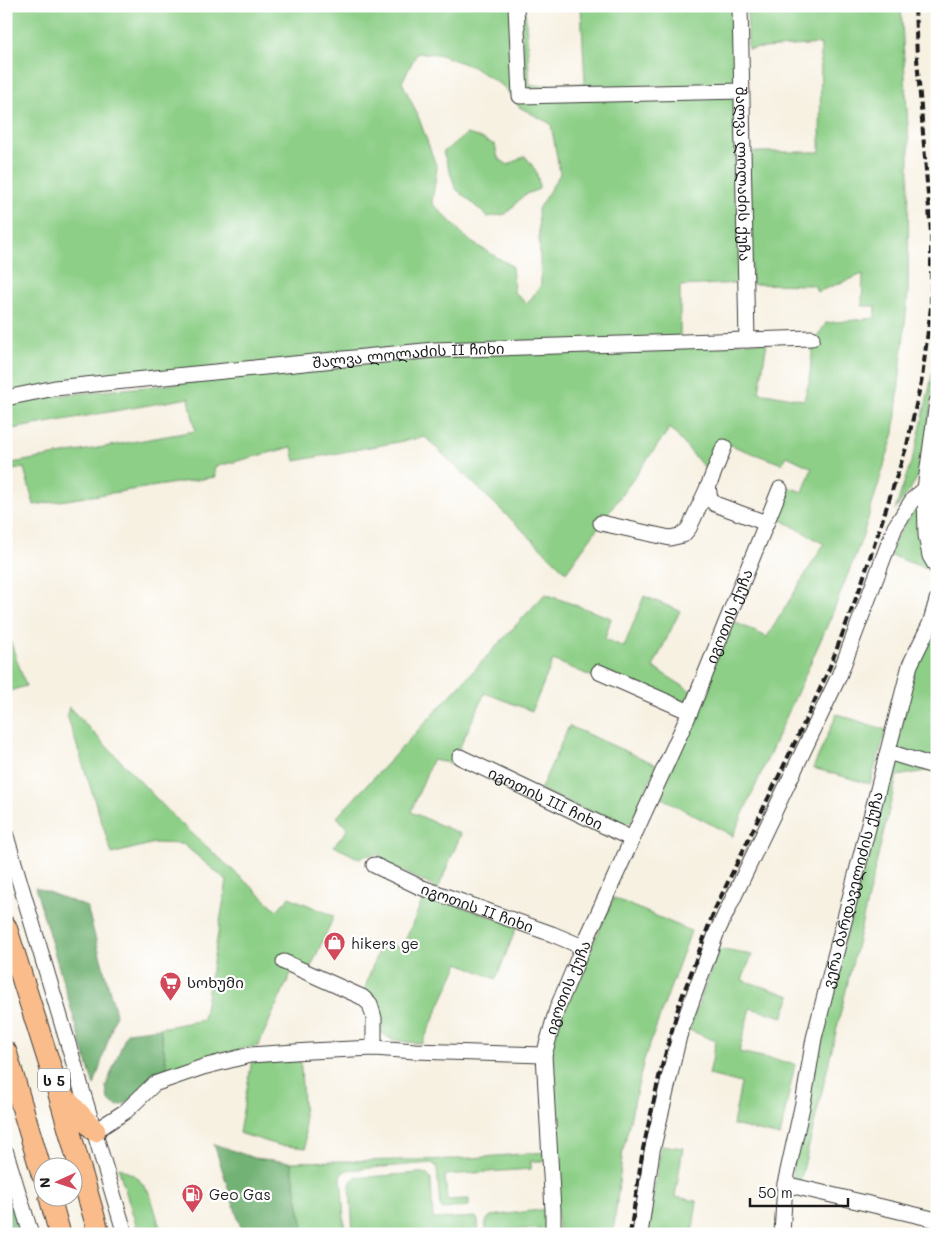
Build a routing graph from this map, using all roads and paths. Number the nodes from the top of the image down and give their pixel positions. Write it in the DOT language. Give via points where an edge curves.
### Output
graph roads {
  1 [pos="516,6"];
  2 [pos="740,6"];
  3 [pos="742,91"];
  4 [pos="812,338"];
  5 [pos="747,340"];
  6 [pos="6,398"];
  7 [pos="937,402"];
  8 [pos="936,418"];
  9 [pos="724,447"];
  10 [pos="708,487"];
  11 [pos="780,489"];
  12 [pos="925,489"];
  13 [pos="766,523"];
  14 [pos="601,524"];
  15 [pos="937,568"];
  16 [pos="937,600"];
  17 [pos="598,672"];
  18 [pos="690,712"];
  19 [pos="888,752"];
  20 [pos="460,757"];
  21 [pos="937,768"];
  22 [pos="6,836"];
  23 [pos="632,839"];
  24 [pos="374,866"];
  25 [pos="6,927"];
  26 [pos="583,947"];
  27 [pos="284,962"];
  28 [pos="374,1048"];
  29 [pos="6,1052"];
  30 [pos="544,1055"];
  31 [pos="58,1091"];
  32 [pos="95,1131"];
  33 [pos="6,1153"];
  34 [pos="37,1158"];
  35 [pos="785,1184"];
  36 [pos="53,1208"];
  37 [pos="937,1220"];
  38 [pos="31,1234"];
  39 [pos="60,1234"];
  40 [pos="99,1234"];
  41 [pos="125,1234"];
  42 [pos="553,1234"];
  43 [pos="640,1234"];
  44 [pos="782,1234"];
  1 -- 3 [label="street" via="520,96"];
  2 -- 3 [label="street, შალვა ლოლაძის ქუჩა"];
  3 -- 5 [label="street, შალვა ლოლაძის ქუჩა"];
  4 -- 5 [label="street, შალვა ლოლაძის II ჩიხი"];
  5 -- 6 [label="street, შალვა ლოლაძის II ჩიხი" via="434,350 56,388"];
  7 -- 8 [label="street"];
  8 -- 12 [label="street"];
  9 -- 10 [label="street"];
  10 -- 13 [label="street" via="710,499 715,504"];
  10 -- 14 [label="street" via="690,528 683,535 670,538"];
  11 -- 13 [label="street, იგოთის ქუჩა"];
  12 -- 15 [label="street" via="926,535 930,556"];
  12 -- 43 [label="street" via="913,499 895,527 839,676 716,934 679,1036 652,1151"];
  13 -- 18 [label="street, იგოთის ქუჩა"];
  16 -- 19 [label="street, ვერა ბარდაველიძის ქუჩა" via="930,624 910,665"];
  17 -- 18 [label="street"];
  18 -- 23 [label="street, იგოთის ქუჩა"];
  19 -- 21 [label="street"];
  19 -- 35 [label="street, ვერა ბარდაველიძის ქუჩა" via="814,1038"];
  20 -- 23 [label="street, იგოთის III ჩიხი"];
  22 -- 32 [label="street"];
  23 -- 26 [label="street, იგოთის ქუჩა"];
  24 -- 26 [label="street, იგოთის II ჩიხი" via="420,887"];
  25 -- 31 [label="highway, ს 5"];
  26 -- 30 [label="street, იგოთის ქუჩა" via="557,1009"];
  27 -- 28 [label="street" via="362,997 370,1004 374,1018"];
  28 -- 30 [label="street, იგოთის ქუჩა"];
  28 -- 32 [label="street, იგოთის ქუჩა" via="250,1055 203,1067 154,1084 126,1111"];
  29 -- 34 [label="highway, ს 5"];
  30 -- 42 [label="street"];
  31 -- 32 [label="highway"];
  31 -- 40 [label="highway, ს 5"];
  32 -- 41 [label="street"];
  33 -- 38 [label="street"];
  35 -- 37 [label="street"];
  35 -- 44 [label="street, ვერა ბარდაველიძის ქუჩა"];
  36 -- 39 [label="highway"];
}
